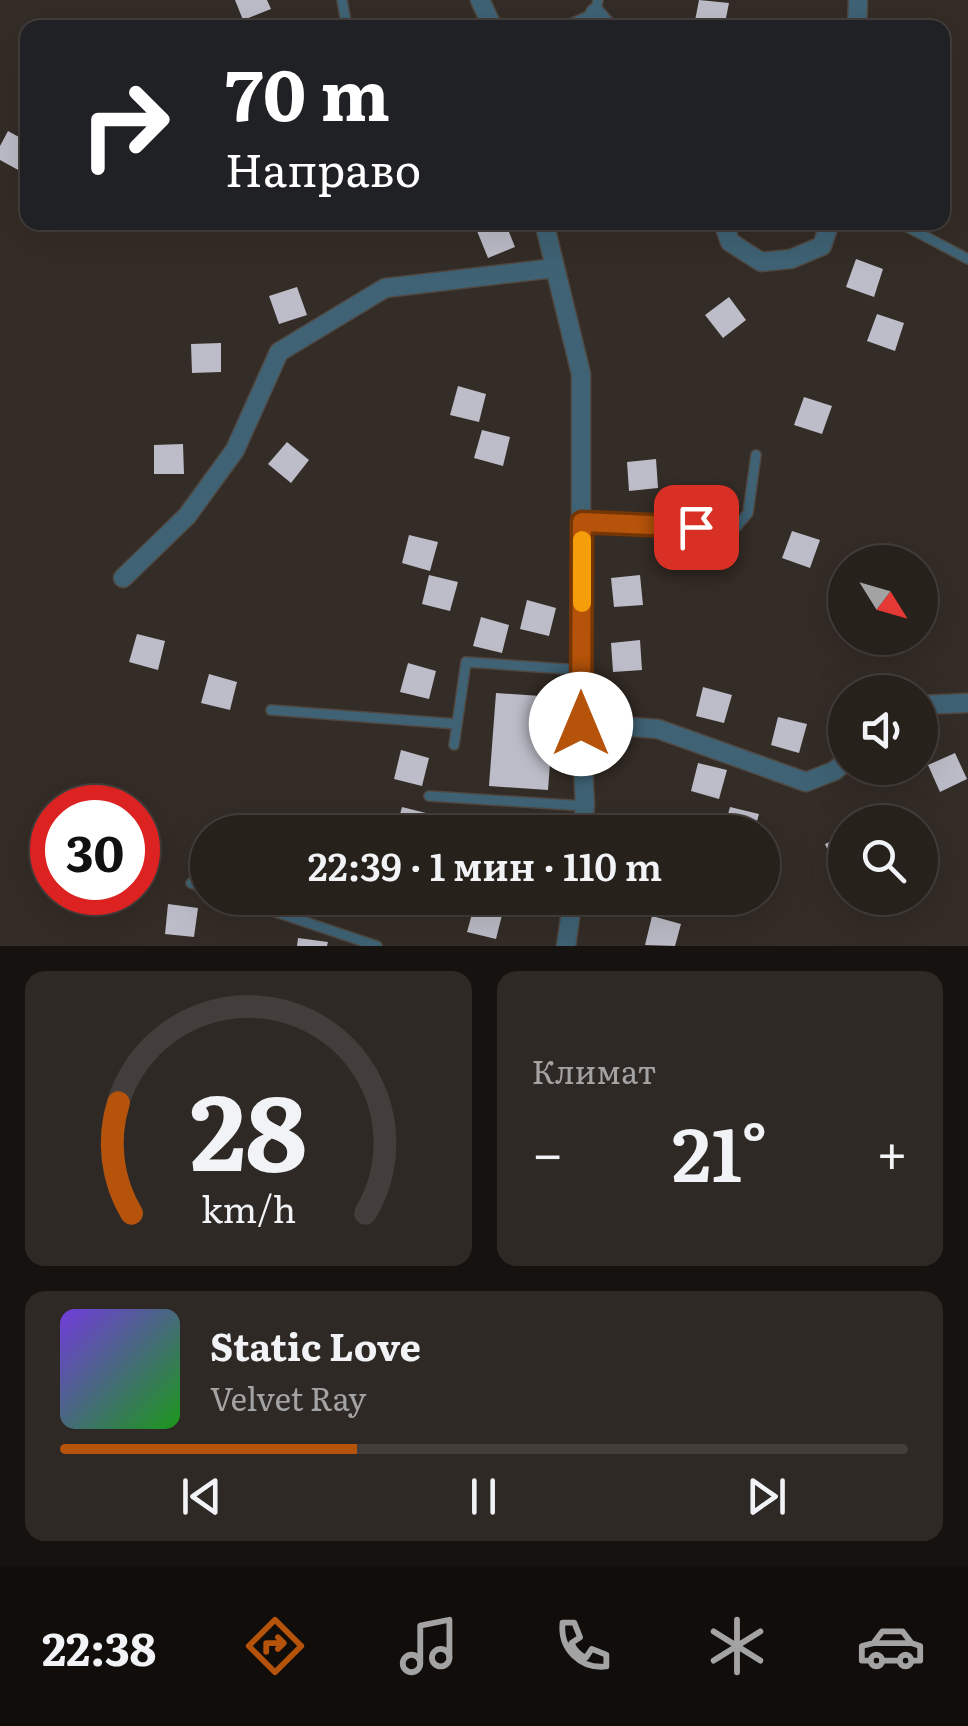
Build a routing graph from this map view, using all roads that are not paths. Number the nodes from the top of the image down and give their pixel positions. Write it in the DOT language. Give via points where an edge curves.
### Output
graph roads {
  1 [pos="546,230"];
  2 [pos="726,230"];
  3 [pos="827,230"];
  4 [pos="913,230"];
  5 [pos="968,259"];
  6 [pos="555,268"];
  7 [pos="756,455"];
  8 [pos="582,522"];
  9 [pos="123,578"];
  10 [pos="581,670"];
  11 [pos="968,703"];
  12 [pos="938,705"];
  13 [pos="272,710"];
  14 [pos="457,724"];
  15 [pos="581,724"];
  16 [pos="454,745"];
  17 [pos="828,773"];
  18 [pos="429,796"];
  19 [pos="585,806"];
  20 [pos="584,815"];
  21 [pos="285,915"];
  22 [pos="571,915"];
  23 [pos="377,946"];
  24 [pos="566,946"];
  1 -- 6 [label="street"];
  2 -- 3 [label="street" via="730,242 761,262 822,246"];
  4 -- 5 [label="lane"];
  6 -- 8 [label="street" via="582,374"];
  6 -- 9 [label="street" via="385,288 280,352 235,450 187,516"];
  7 -- 8 [label="lane" via="748,513 735,528"];
  8 -- 10 [label="street"];
  10 -- 14 [label="lane" via="466,662"];
  10 -- 15 [label="street"];
  11 -- 12 [label="street"];
  13 -- 14 [label="lane"];
  14 -- 16 [label="lane"];
  15 -- 17 [label="street" via="658,728 806,782"];
  15 -- 19 [label="street"];
  18 -- 19 [label="lane"];
  19 -- 20 [label="street"];
  21 -- 23 [label="lane"];
  22 -- 24 [label="street"];
}
